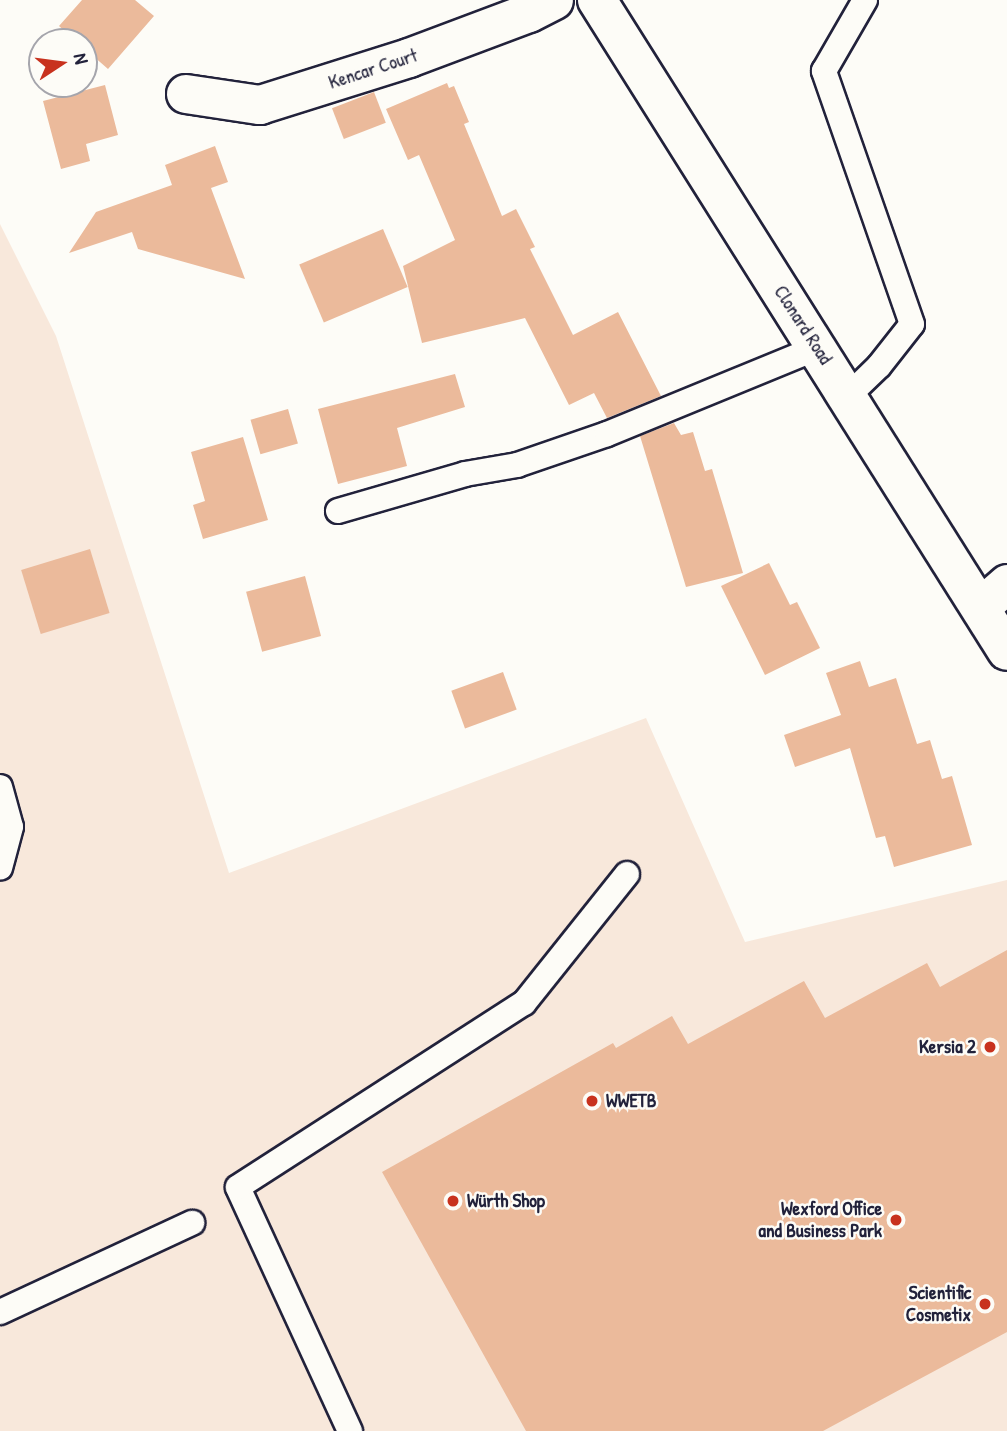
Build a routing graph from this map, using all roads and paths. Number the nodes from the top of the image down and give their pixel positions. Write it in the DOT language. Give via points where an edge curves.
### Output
graph roads {
  1 [pos="554,0"];
  2 [pos="597,0"];
  3 [pos="865,0"];
  4 [pos="186,94"];
  5 [pos="817,348"];
  6 [pos="848,396"];
  7 [pos="338,511"];
  8 [pos="994,595"];
  9 [pos="1007,651"];
  10 [pos="0,787"];
  11 [pos="0,868"];
  12 [pos="627,874"];
  13 [pos="192,1223"];
  14 [pos="0,1312"];
  15 [pos="350,1431"];
  1 -- 4 [label="street, Kencar Court" via="409,58 260,105"];
  2 -- 5 [label="street, Clonard Road"];
  3 -- 6 [label="lane" via="824,71 912,324"];
  5 -- 6 [label="street, Clonard Road"];
  5 -- 7 [label="lane" via="644,420 517,465 465,474"];
  6 -- 8 [label="street, Clonard Road"];
  8 -- 9 [label="street, Clonard Road"];
  10 -- 11 [label="lane" via="11,827"];
  12 -- 15 [label="lane" via="524,1003 238,1187"];
  13 -- 14 [label="lane"];
}
